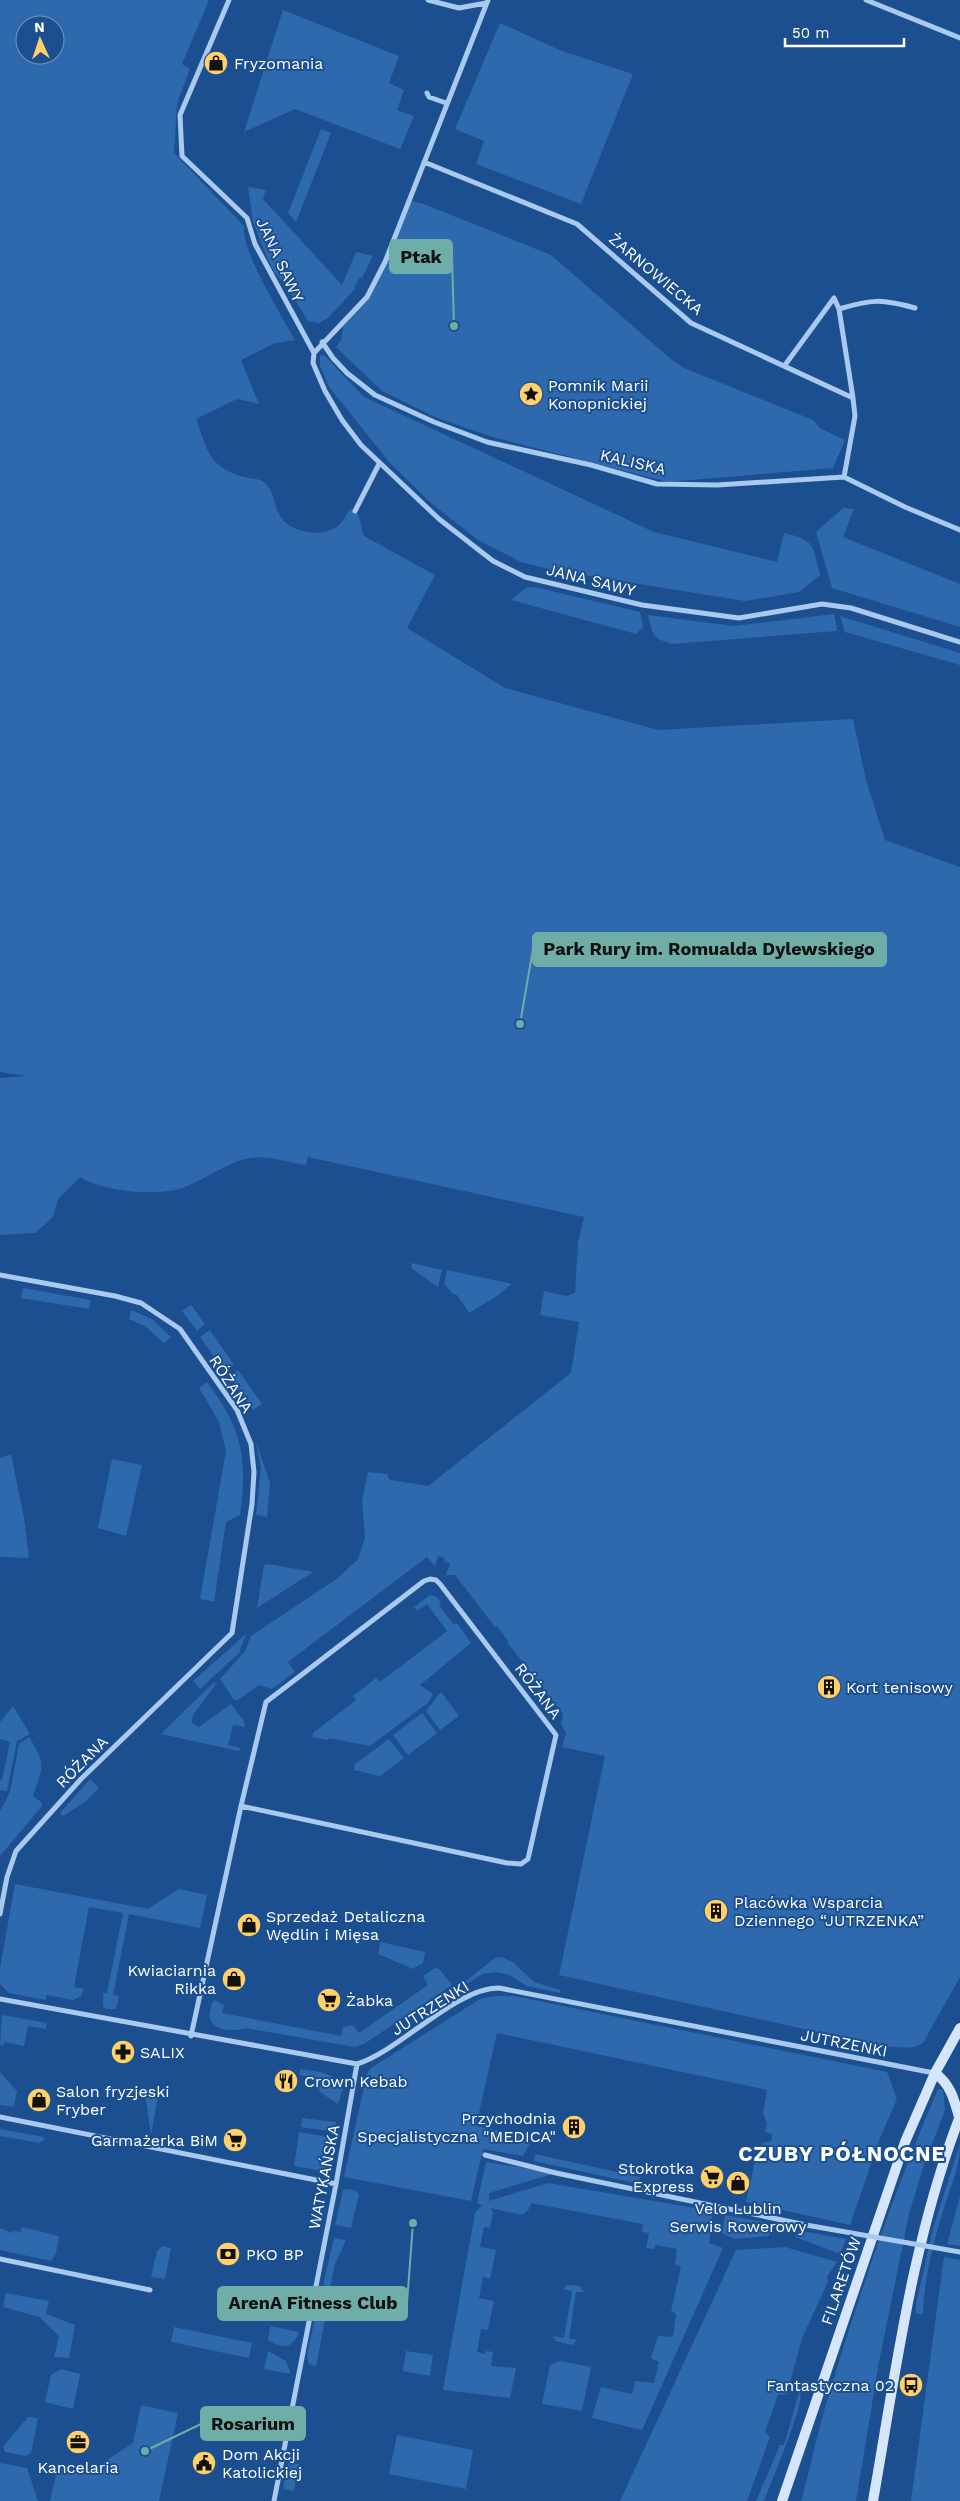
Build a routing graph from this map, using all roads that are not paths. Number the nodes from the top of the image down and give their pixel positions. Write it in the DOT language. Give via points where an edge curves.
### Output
graph roads {
  1 [pos="229,0"];
  2 [pos="428,0"];
  3 [pos="866,0"];
  4 [pos="487,1"];
  5 [pos="960,38"];
  6 [pos="427,93"];
  7 [pos="446,103"];
  8 [pos="424,162"];
  9 [pos="914,308"];
  10 [pos="839,309"];
  11 [pos="322,342"];
  12 [pos="314,353"];
  13 [pos="784,365"];
  14 [pos="853,398"];
  15 [pos="380,464"];
  16 [pos="844,477"];
  17 [pos="355,511"];
  18 [pos="960,530"];
  19 [pos="960,642"];
  20 [pos="0,1275"];
  21 [pos="241,1806"];
  22 [pos="0,1914"];
  23 [pos="0,1999"];
  24 [pos="960,2028"];
  25 [pos="191,2036"];
  26 [pos="357,2064"];
  27 [pos="935,2074"];
  28 [pos="0,2117"];
  29 [pos="960,2117"];
  30 [pos="486,2156"];
  31 [pos="336,2184"];
  32 [pos="960,2252"];
  33 [pos="0,2259"];
  34 [pos="150,2290"];
  35 [pos="274,2501"];
  36 [pos="782,2501"];
  37 [pos="873,2501"];
  1 -- 12 [label="street, JANA SAWY" via="180,115 182,156 247,218 259,251"];
  2 -- 4 [label="street" via="459,8"];
  3 -- 5 [label="street"];
  4 -- 7 [label="street"];
  6 -- 7 [label="street" via="429,97"];
  7 -- 8 [label="street"];
  8 -- 11 [label="street" via="385,262 367,297"];
  8 -- 13 [label="street, ŻARNOWIECKA" via="577,224 691,323"];
  9 -- 10 [label="street" via="866,300"];
  10 -- 13 [label="street" via="834,298"];
  10 -- 14 [label="street"];
  11 -- 12 [label="street"];
  11 -- 16 [label="street, KALISKA" via="347,373 375,395 487,442 658,484 717,485"];
  12 -- 15 [label="street, JANA SAWY" via="313,363 342,420"];
  13 -- 14 [label="street, ŻARNOWIECKA"];
  14 -- 16 [label="street" via="855,416"];
  15 -- 17 [label="street"];
  15 -- 19 [label="street, JANA SAWY" via="427,509 473,546 493,561 525,577 642,605 739,618 822,604 851,608"];
  16 -- 18 [label="street, KALISKA"];
  20 -- 22 [label="street, RÓŻANA" via="116,1296 141,1304 180,1329 237,1410 251,1444 254,1472 232,1633 81,1780 16,1851"];
  21 -- 21 [label="street, RÓŻANA" via="266,1702 430,1579 440,1584 556,1735 528,1859 519,1865"];
  21 -- 25 [label="street, RÓŻANA"];
  23 -- 25 [label="street"];
  24 -- 27 [label="main road, FILARETÓW"];
  25 -- 26 [label="street"];
  26 -- 27 [label="street, JUTRZENKI" via="378,2055 468,1996 499,1988"];
  26 -- 31 [label="street, WATYKAŃSKA"];
  27 -- 29 [label="main road" via="950,2088"];
  27 -- 36 [label="main road, FILARETÓW" via="894,2170"];
  28 -- 31 [label="street"];
  29 -- 37 [label="main road" via="923,2229 899,2345"];
  30 -- 32 [label="street, bridge" via="806,2224"];
  31 -- 35 [label="street, WATYKAŃSKA"];
  33 -- 34 [label="street"];
}
